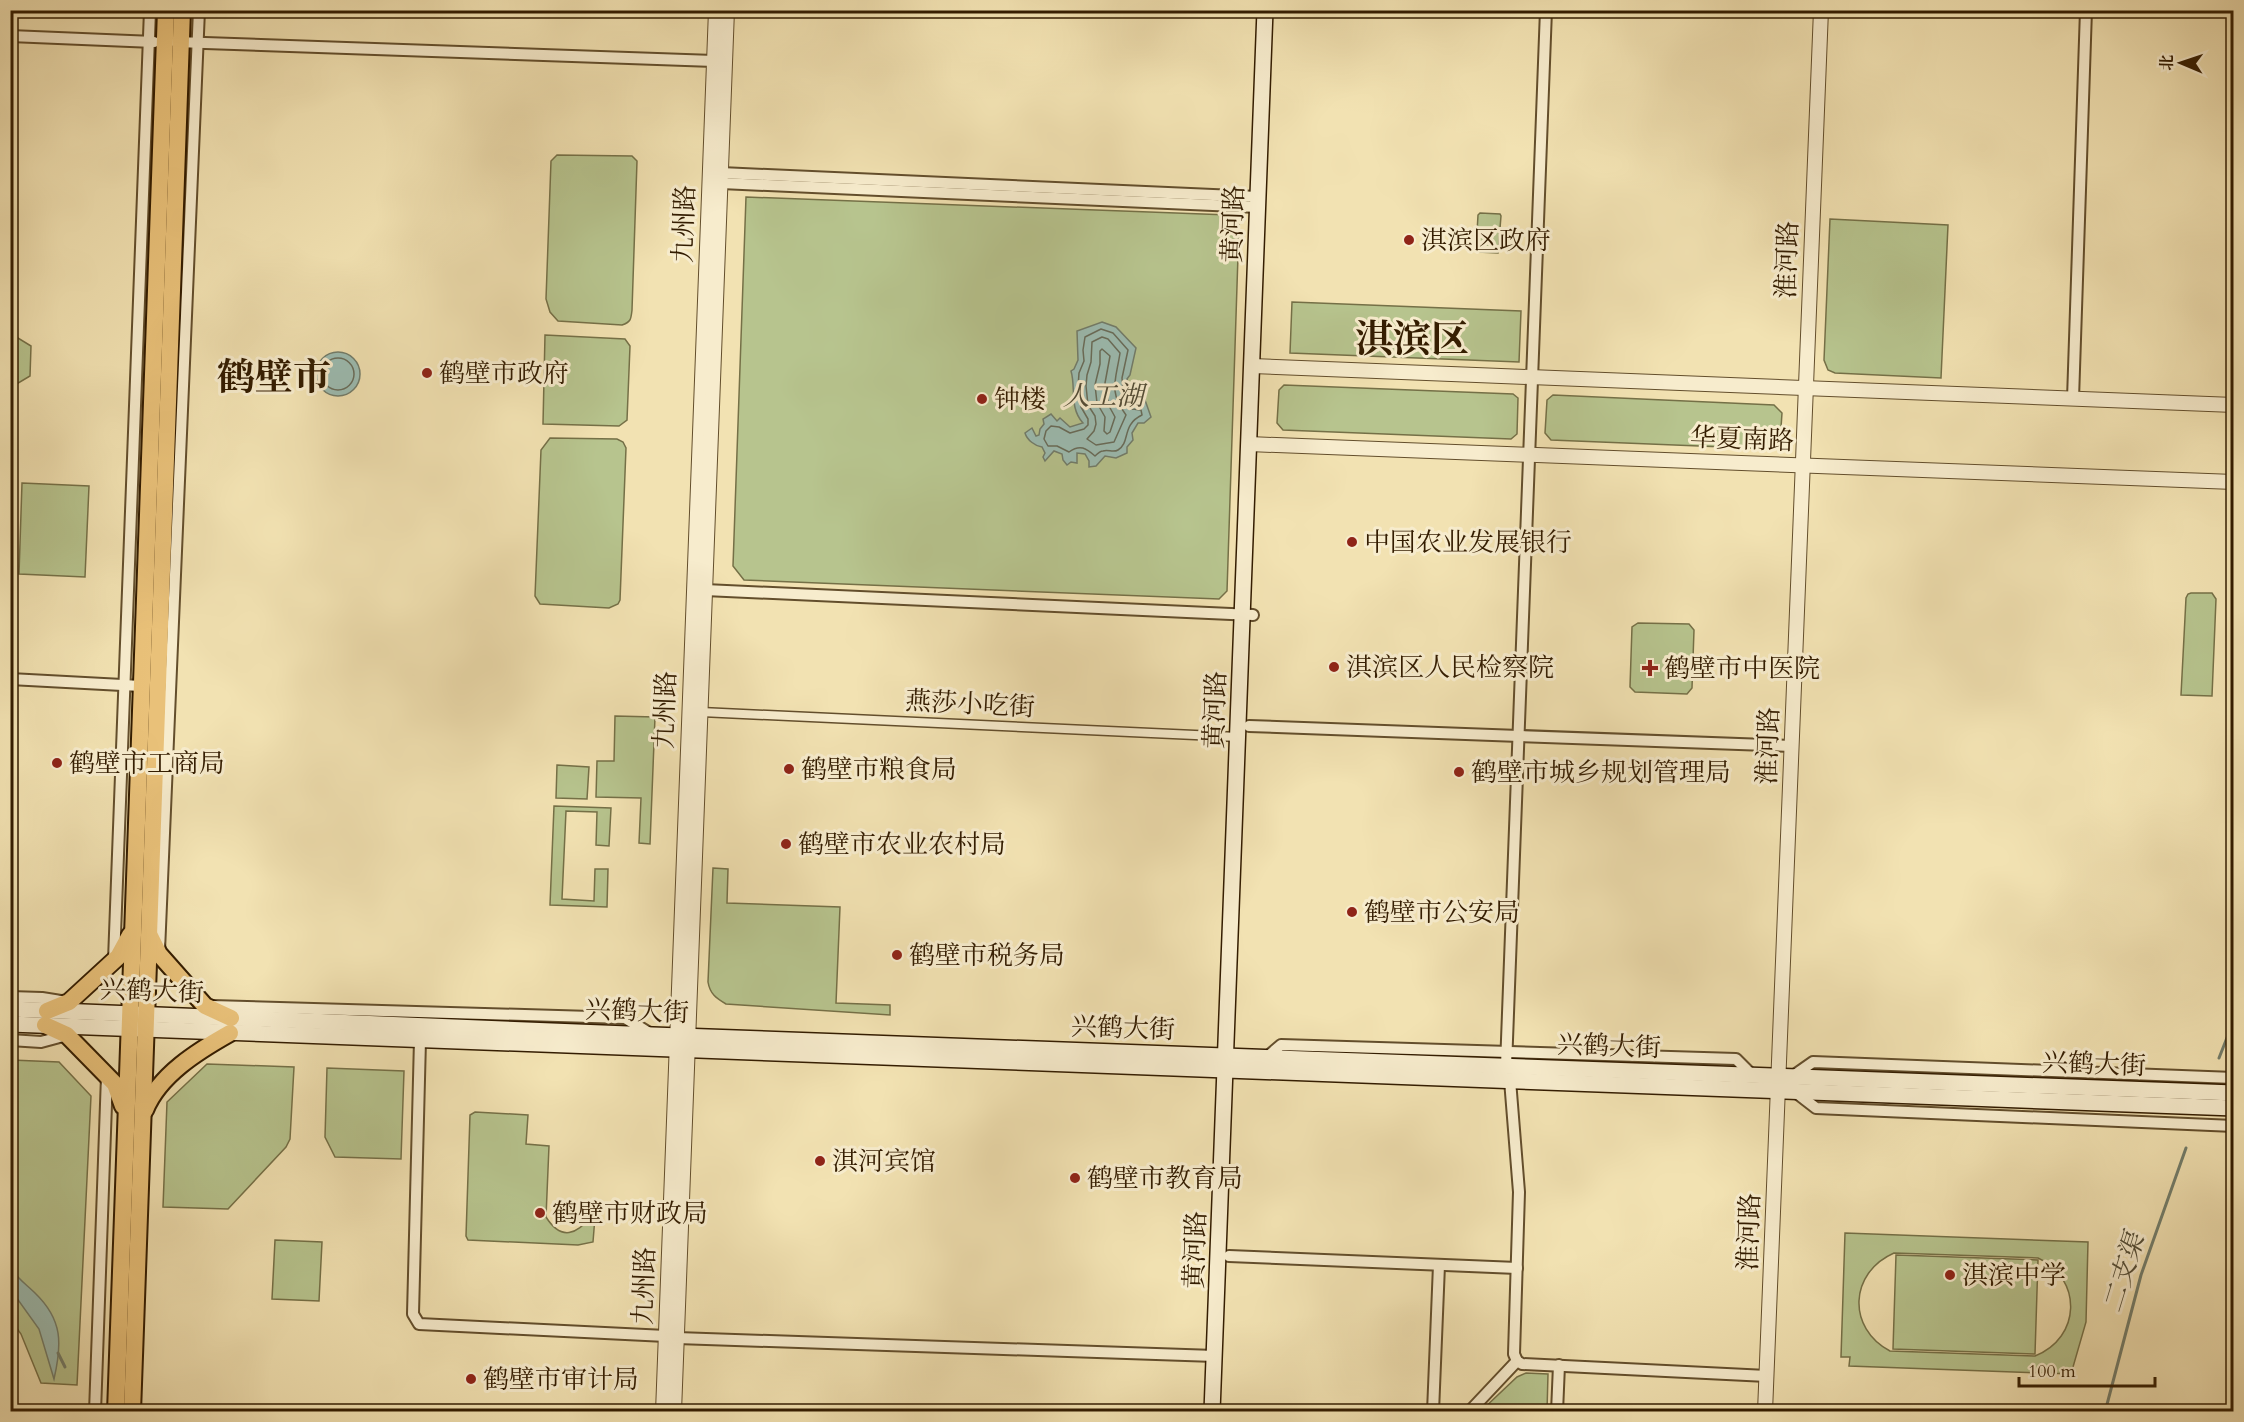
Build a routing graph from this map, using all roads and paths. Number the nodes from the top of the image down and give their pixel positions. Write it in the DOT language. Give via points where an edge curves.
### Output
graph roads {
  1 [pos="150,10"];
  2 [pos="166,10"];
  3 [pos="182,10"];
  4 [pos="199,10"];
  5 [pos="716,10"];
  6 [pos="727,10"];
  7 [pos="1265,10"];
  8 [pos="1275,10"];
  9 [pos="1546,10"];
  10 [pos="1821,10"];
  11 [pos="2086,10"];
  12 [pos="10,36"];
  13 [pos="173,42"];
  14 [pos="714,61"];
  15 [pos="721,178"];
  16 [pos="1258,202"];
  17 [pos="1257,367"];
  18 [pos="1532,377"];
  19 [pos="1806,388"];
  20 [pos="2073,399"];
  21 [pos="2234,405"];
  22 [pos="1254,444"];
  23 [pos="1529,455"];
  24 [pos="1803,466"];
  25 [pos="2234,482"];
  26 [pos="705,590"];
  27 [pos="1248,615"];
  28 [pos="10,679"];
  29 [pos="133,685"];
  30 [pos="701,712"];
  31 [pos="1249,726"];
  32 [pos="1518,736"];
  33 [pos="1238,737"];
  34 [pos="1792,746"];
  35 [pos="141,931"];
  36 [pos="159,954"];
  37 [pos="114,961"];
  38 [pos="10,997"];
  39 [pos="69,1002"];
  40 [pos="205,1006"];
  41 [pos="10,1009"];
  42 [pos="46,1018"];
  43 [pos="138,1022"];
  44 [pos="10,1024"];
  45 [pos="231,1025"];
  46 [pos="68,1035"];
  47 [pos="653,1035"];
  48 [pos="10,1040"];
  49 [pos="420,1040"];
  50 [pos="682,1043"];
  51 [pos="1231,1063"];
  52 [pos="1507,1066"];
  53 [pos="107,1076"];
  54 [pos="2234,1078"];
  55 [pos="1786,1083"];
  56 [pos="2234,1094"];
  57 [pos="2234,1108"];
  58 [pos="134,1118"];
  59 [pos="2234,1126"];
  60 [pos="1229,1256"];
  61 [pos="1439,1265"];
  62 [pos="1517,1268"];
  63 [pos="671,1337"];
  64 [pos="1215,1356"];
  65 [pos="1517,1361"];
  66 [pos="1559,1365"];
  67 [pos="1767,1376"];
  68 [pos="96,1412"];
  69 [pos="116,1412"];
  70 [pos="132,1412"];
  71 [pos="663,1412"];
  72 [pos="674,1412"];
  73 [pos="1212,1412"];
  74 [pos="1223,1412"];
  75 [pos="1433,1412"];
  76 [pos="1469,1412"];
  77 [pos="1557,1412"];
  78 [pos="1766,1412"];
  1 -- 13 [label="street"];
  2 -- 13 [label="main road"];
  3 -- 13 [label="main road"];
  4 -- 13 [label="street"];
  5 -- 14 [label="street, 九州路"];
  6 -- 15 [label="street, 九州路"];
  7 -- 16 [label="main road, 黄河路"];
  8 -- 17 [label="main road, 黄河路"];
  9 -- 18 [label="street"];
  10 -- 19 [label="street, 淮河路"];
  11 -- 20 [label="street"];
  12 -- 13 [label="street"];
  13 -- 14 [label="street"];
  13 -- 29 [label="main road"];
  13 -- 35 [label="main road"];
  13 -- 36 [label="street"];
  14 -- 50 [label="street, 九州路"];
  15 -- 16 [label="street"];
  15 -- 26 [label="street, 九州路"];
  16 -- 17 [label="main road, 黄河路"];
  17 -- 18 [label="street, 华夏南路"];
  17 -- 22 [label="main road, 黄河路"];
  18 -- 19 [label="street, 华夏南路"];
  18 -- 23 [label="street"];
  19 -- 20 [label="street, 华夏南路"];
  19 -- 24 [label="street, 淮河路"];
  20 -- 21 [label="street, 华夏南路"];
  22 -- 23 [label="street, 华夏南路"];
  22 -- 27 [label="main road, 黄河路"];
  23 -- 24 [label="street, 华夏南路"];
  23 -- 32 [label="street"];
  24 -- 25 [label="street, 华夏南路"];
  24 -- 34 [label="street, 淮河路"];
  26 -- 27 [label="street"];
  26 -- 30 [label="street, 九州路"];
  27 -- 31 [label="main road, 黄河路"];
  27 -- 33 [label="main road, 黄河路"];
  28 -- 29 [label="street"];
  29 -- 35 [label="main road"];
  29 -- 37 [label="street"];
  30 -- 33 [label="street, 燕莎小吃街"];
  30 -- 50 [label="street, 九州路"];
  31 -- 32 [label="street"];
  31 -- 51 [label="main road, 黄河路"];
  32 -- 34 [label="street"];
  32 -- 52 [label="street"];
  33 -- 51 [label="main road, 黄河路"];
  34 -- 55 [label="street, 淮河路"];
  35 -- 36 [label="main road"];
  35 -- 37 [label="main road"];
  35 -- 43 [label="main road"];
  36 -- 40 [label="main road"];
  37 -- 39 [label="main road"];
  38 -- 39 [label="street"];
  39 -- 42 [label="main road"];
  40 -- 45 [label="main road"];
  40 -- 47 [label="street" via="625,1018"];
  41 -- 42 [label="main road, 兴鹤大街"];
  42 -- 43 [label="main road, 兴鹤大街"];
  42 -- 44 [label="main road, 兴鹤大街"];
  42 -- 46 [label="main road"];
  43 -- 45 [label="main road, 兴鹤大街"];
  43 -- 58 [label="main road"];
  45 -- 47 [label="main road, 兴鹤大街"];
  45 -- 49 [label="main road, 兴鹤大街"];
  45 -- 58 [label="main road" via="155,1090"];
  46 -- 48 [label="street" via="41,1041"];
  46 -- 53 [label="main road"];
  47 -- 50 [label="main road, 兴鹤大街"];
  49 -- 50 [label="main road, 兴鹤大街"];
  49 -- 63 [label="street" via="415,1320 419,1324"];
  50 -- 51 [label="main road, 兴鹤大街"];
  50 -- 63 [label="street, 九州路"];
  51 -- 52 [label="main road, 兴鹤大街"];
  51 -- 52 [label="main road, 兴鹤大街" via="1267,1058"];
  51 -- 60 [label="main road, 黄河路"];
  51 -- 64 [label="main road, 黄河路"];
  52 -- 55 [label="main road, 兴鹤大街"];
  52 -- 55 [label="main road, 兴鹤大街" via="1752,1075"];
  52 -- 62 [label="street" via="1519,1192"];
  53 -- 58 [label="main road"];
  53 -- 68 [label="street"];
  54 -- 55 [label="street" via="1813,1062"];
  55 -- 56 [label="main road, 兴鹤大街"];
  55 -- 57 [label="main road, 兴鹤大街"];
  55 -- 59 [label="street" via="1816,1108"];
  55 -- 67 [label="street, 淮河路"];
  58 -- 69 [label="main road"];
  58 -- 70 [label="main road"];
  60 -- 61 [label="street"];
  60 -- 74 [label="main road, 黄河路"];
  61 -- 62 [label="street"];
  61 -- 75 [label="street"];
  62 -- 65 [label="street"];
  63 -- 64 [label="street"];
  63 -- 71 [label="street, 九州路"];
  63 -- 72 [label="street, 九州路"];
  64 -- 73 [label="main road, 黄河路"];
  65 -- 66 [label="street"];
  65 -- 76 [label="street"];
  66 -- 67 [label="street"];
  66 -- 77 [label="street"];
  67 -- 78 [label="street, 淮河路"];
}
